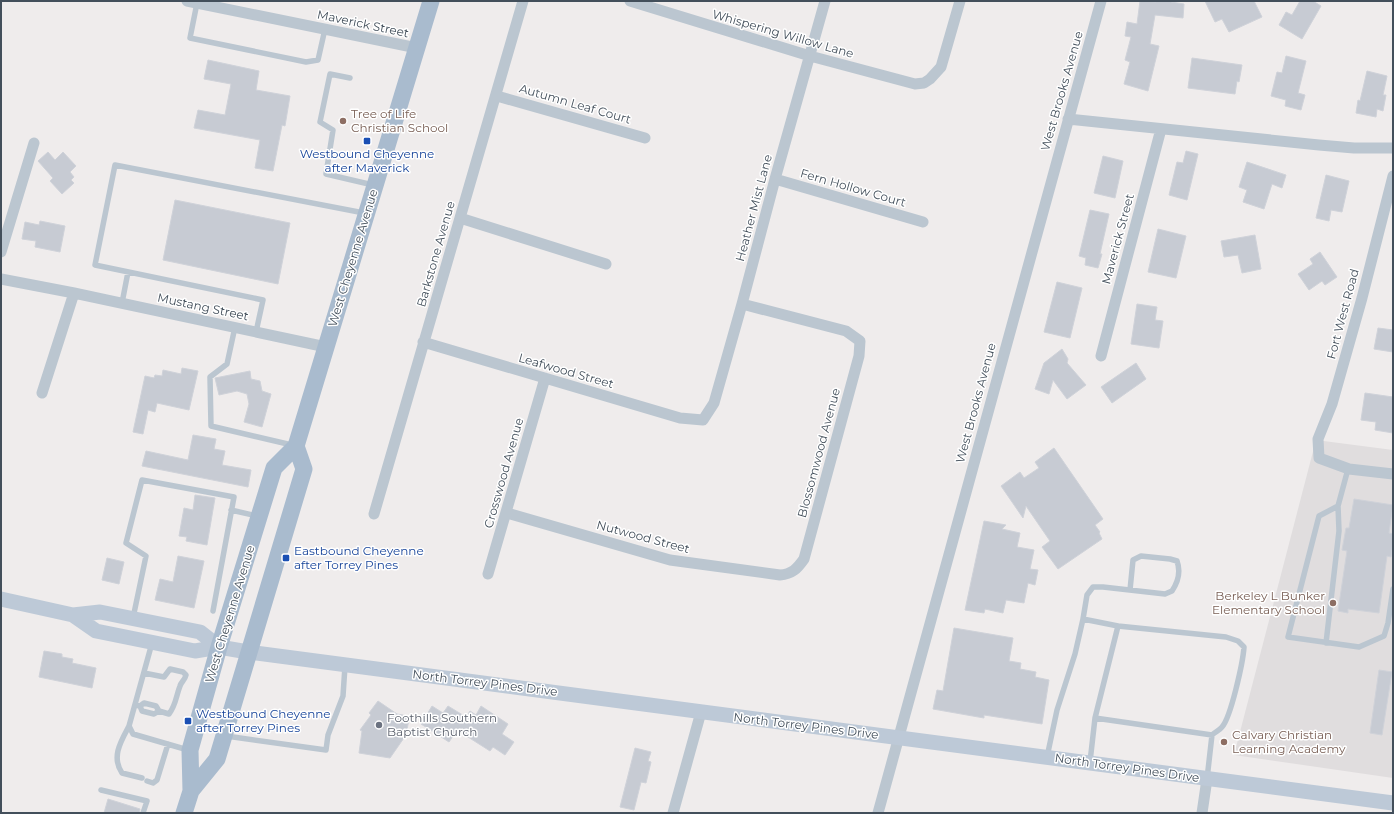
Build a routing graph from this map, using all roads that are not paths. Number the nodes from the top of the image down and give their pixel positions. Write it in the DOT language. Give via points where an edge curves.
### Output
graph roads {
  1 [pos="431,1"];
  2 [pos="523,1"];
  3 [pos="630,1"];
  4 [pos="826,1"];
  5 [pos="960,1"];
  6 [pos="1101,1"];
  7 [pos="192,2"];
  8 [pos="324,29"];
  9 [pos="417,48"];
  10 [pos="810,56"];
  11 [pos="350,78"];
  12 [pos="497,96"];
  13 [pos="1068,119"];
  14 [pos="1161,129"];
  15 [pos="645,138"];
  16 [pos="34,143"];
  17 [pos="1393,148"];
  18 [pos="1393,176"];
  19 [pos="775,180"];
  20 [pos="375,185"];
  21 [pos="367,214"];
  22 [pos="460,218"];
  23 [pos="923,222"];
  24 [pos="1,252"];
  25 [pos="606,264"];
  26 [pos="128,272"];
  27 [pos="1,279"];
  28 [pos="74,293"];
  29 [pos="122,303"];
  30 [pos="742,304"];
  31 [pos="235,327"];
  32 [pos="256,332"];
  33 [pos="423,342"];
  34 [pos="326,347"];
  35 [pos="1101,356"];
  36 [pos="545,378"];
  37 [pos="42,393"];
  38 [pos="703,420"];
  39 [pos="296,446"];
  40 [pos="1348,469"];
  41 [pos="1393,474"];
  42 [pos="1338,506"];
  43 [pos="231,510"];
  44 [pos="506,513"];
  45 [pos="374,514"];
  46 [pos="260,516"];
  47 [pos="797,569"];
  48 [pos="488,574"];
  49 [pos="1130,590"];
  50 [pos="1393,590"];
  51 [pos="1,599"];
  52 [pos="213,611"];
  53 [pos="73,615"];
  54 [pos="133,618"];
  55 [pos="1083,619"];
  56 [pos="85,624"];
  57 [pos="1118,626"];
  58 [pos="152,642"];
  59 [pos="1326,642"];
  60 [pos="171,646"];
  61 [pos="219,647"];
  62 [pos="248,652"];
  63 [pos="345,665"];
  64 [pos="144,673"];
  65 [pos="138,706"];
  66 [pos="701,712"];
  67 [pos="1095,718"];
  68 [pos="129,726"];
  69 [pos="1212,734"];
  70 [pos="224,735"];
  71 [pos="899,738"];
  72 [pos="168,744"];
  73 [pos="190,750"];
  74 [pos="1047,757"];
  75 [pos="1090,763"];
  76 [pos="1207,779"];
  77 [pos="101,790"];
  78 [pos="191,791"];
  79 [pos="1393,803"];
  80 [pos="143,813"];
  81 [pos="184,813"];
  82 [pos="673,813"];
  83 [pos="878,813"];
  84 [pos="1202,813"];
  1 -- 9 [label="main road, West Cheyenne Avenue"];
  2 -- 12 [label="street, Barkstone Avenue"];
  3 -- 10 [label="street, Whispering Willow Lane"];
  4 -- 10 [label="street, Heather Mist Lane"];
  5 -- 10 [label="street, Whispering Willow Lane" via="941,67 924,83 915,84"];
  6 -- 13 [label="street, West Brooks Avenue"];
  7 -- 8 [label="street, Maverick Street"];
  7 -- 8 [label="lane" via="190,38 206,42 306,62 318,60"];
  8 -- 9 [label="street, Maverick Street"];
  9 -- 20 [label="main road, West Cheyenne Avenue"];
  10 -- 19 [label="street, Heather Mist Lane"];
  11 -- 20 [label="lane" via="330,74 320,122 333,130 326,174"];
  12 -- 15 [label="street, Autumn Leaf Court"];
  12 -- 22 [label="street, Barkstone Avenue"];
  13 -- 14 [label="street"];
  13 -- 71 [label="street, West Brooks Avenue"];
  14 -- 17 [label="street" via="1354,148"];
  14 -- 35 [label="street, Maverick Street"];
  16 -- 24 [label="street"];
  18 -- 40 [label="street, Fort West Road" via="1332,404 1318,439 1319,458"];
  19 -- 23 [label="street, Fern Hollow Court"];
  19 -- 30 [label="street, Heather Mist Lane"];
  20 -- 21 [label="main road, West Cheyenne Avenue"];
  21 -- 26 [label="lane" via="115,165 95,265"];
  21 -- 34 [label="main road, West Cheyenne Avenue"];
  22 -- 25 [label="street"];
  22 -- 33 [label="street, Barkstone Avenue"];
  26 -- 29 [label="lane"];
  26 -- 32 [label="lane" via="263,300"];
  27 -- 28 [label="street, Mustang Street"];
  28 -- 29 [label="street, Mustang Street"];
  28 -- 37 [label="street"];
  29 -- 31 [label="street, Mustang Street"];
  30 -- 38 [label="street, Heather Mist Lane" via="714,403"];
  30 -- 47 [label="street, Blossomwood Avenue" via="846,331 860,341 859,356 804,560"];
  31 -- 32 [label="street, Mustang Street"];
  31 -- 39 [label="lane" via="227,364 210,377 211,426"];
  32 -- 34 [label="street, Mustang Street"];
  33 -- 36 [label="street, Leafwood Street"];
  33 -- 45 [label="street, Barkstone Avenue"];
  34 -- 39 [label="main road, West Cheyenne Avenue"];
  36 -- 38 [label="street, Leafwood Street" via="680,418"];
  36 -- 44 [label="street, Crosswood Avenue"];
  39 -- 46 [label="main road, West Cheyenne Avenue" via="274,468"];
  39 -- 62 [label="main road, West Cheyenne Avenue" via="304,469"];
  40 -- 41 [label="street"];
  40 -- 42 [label="lane"];
  42 -- 59 [label="lane" via="1339,530"];
  42 -- 59 [label="lane" via="1319,516 1288,637"];
  43 -- 46 [label="lane"];
  43 -- 52 [label="lane"];
  43 -- 54 [label="lane" via="234,498 142,480 126,543 146,556"];
  44 -- 47 [label="street, Nutwood Street" via="670,560 780,576 788,575"];
  44 -- 48 [label="street, Crosswood Avenue"];
  46 -- 61 [label="main road, West Cheyenne Avenue"];
  49 -- 49 [label="lane" via="1164,594 1172,591 1178,583 1177,562 1141,556 1133,560"];
  49 -- 55 [label="lane" via="1093,587 1087,595"];
  50 -- 59 [label="lane" via="1384,636 1358,647"];
  51 -- 53 [label="main road, North Torrey Pines Drive"];
  53 -- 54 [label="main road, North Torrey Pines Drive" via="100,612"];
  53 -- 56 [label="main road, North Torrey Pines Drive"];
  54 -- 56 [label="main road" via="121,625 90,621"];
  54 -- 60 [label="main road" via="137,626 144,630 162,634"];
  54 -- 61 [label="main road, North Torrey Pines Drive" via="200,632"];
  55 -- 57 [label="lane"];
  55 -- 74 [label="lane" via="1057,710"];
  56 -- 58 [label="main road, North Torrey Pines Drive" via="96,631"];
  57 -- 67 [label="lane"];
  57 -- 69 [label="lane" via="1226,637 1238,641 1244,647 1243,661 1228,716 1222,727"];
  58 -- 60 [label="main road, North Torrey Pines Drive"];
  58 -- 64 [label="lane"];
  60 -- 61 [label="main road, North Torrey Pines Drive" via="195,651"];
  61 -- 62 [label="main road, North Torrey Pines Drive"];
  61 -- 73 [label="main road, West Cheyenne Avenue"];
  62 -- 63 [label="main road, North Torrey Pines Drive"];
  62 -- 70 [label="main road, West Cheyenne Avenue"];
  63 -- 66 [label="main road, North Torrey Pines Drive"];
  63 -- 70 [label="lane" via="343,696 328,735 326,750"];
  64 -- 65 [label="lane"];
  64 -- 65 [label="lane" via="164,677 170,669 186,675 169,714 142,711"];
  65 -- 68 [label="lane"];
  66 -- 71 [label="main road, North Torrey Pines Drive"];
  66 -- 82 [label="street"];
  67 -- 69 [label="lane"];
  67 -- 75 [label="lane"];
  68 -- 72 [label="lane" via="133,734"];
  68 -- 72 [label="lane" via="117,754 118,768 122,773 153,783 157,780"];
  69 -- 76 [label="lane"];
  70 -- 78 [label="main road, West Cheyenne Avenue" via="217,759"];
  71 -- 74 [label="main road, North Torrey Pines Drive"];
  71 -- 83 [label="street, West Brooks Avenue"];
  72 -- 73 [label="lane"];
  73 -- 78 [label="main road, West Cheyenne Avenue"];
  74 -- 75 [label="main road, North Torrey Pines Drive"];
  75 -- 76 [label="main road, North Torrey Pines Drive"];
  76 -- 79 [label="main road, North Torrey Pines Drive"];
  76 -- 84 [label="street"];
  77 -- 80 [label="lane" via="146,801"];
  78 -- 81 [label="main road, West Cheyenne Avenue"];
}
